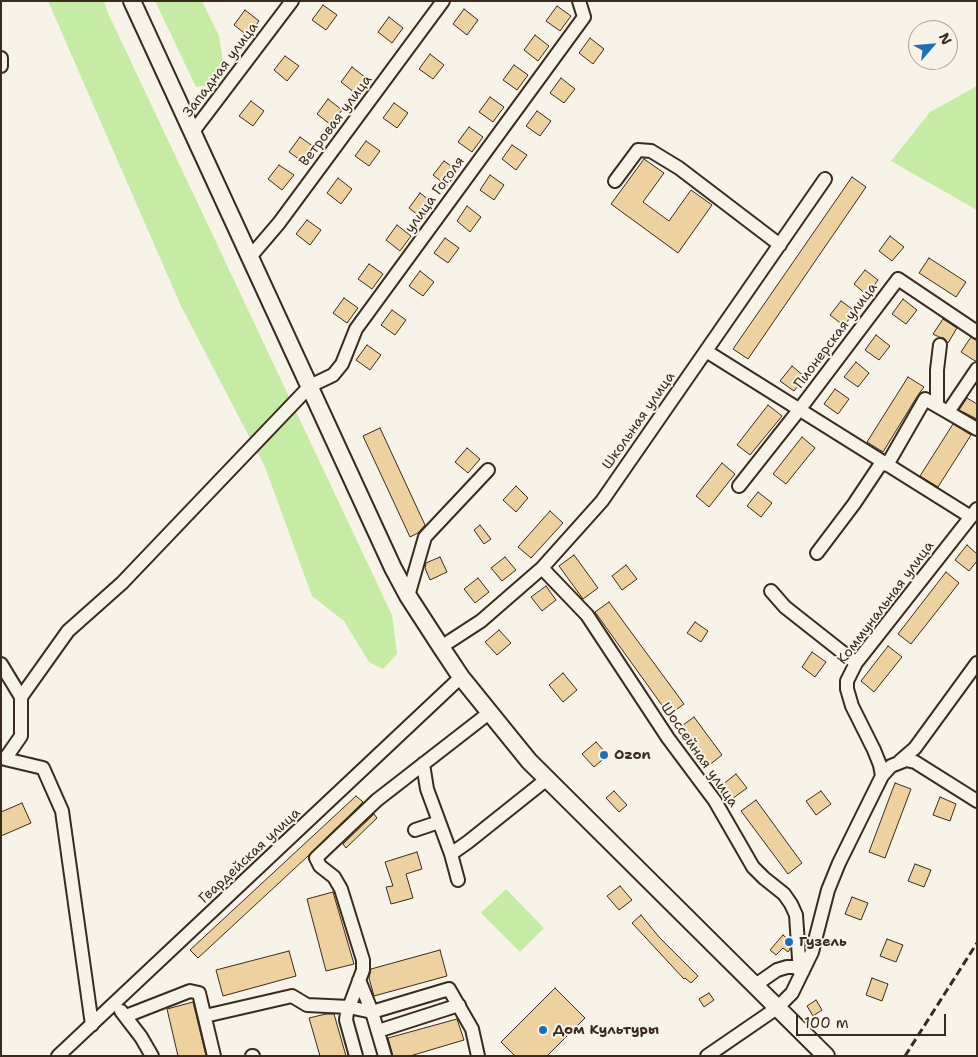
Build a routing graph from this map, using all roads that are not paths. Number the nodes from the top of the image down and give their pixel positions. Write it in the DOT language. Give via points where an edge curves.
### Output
graph roads {
  1 [pos="132,1"];
  2 [pos="292,1"];
  3 [pos="444,1"];
  4 [pos="579,1"];
  5 [pos="1,58"];
  6 [pos="1,66"];
  7 [pos="192,133"];
  8 [pos="825,179"];
  9 [pos="615,181"];
  10 [pos="780,244"];
  11 [pos="250,257"];
  12 [pos="977,332"];
  13 [pos="940,345"];
  14 [pos="706,351"];
  15 [pos="977,369"];
  16 [pos="310,386"];
  17 [pos="943,409"];
  18 [pos="799,410"];
  19 [pos="977,429"];
  20 [pos="884,463"];
  21 [pos="488,470"];
  22 [pos="739,486"];
  23 [pos="974,513"];
  24 [pos="817,552"];
  25 [pos="542,568"];
  26 [pos="771,591"];
  27 [pos="408,596"];
  28 [pos="441,647"];
  29 [pos="856,663"];
  30 [pos="977,663"];
  31 [pos="1,664"];
  32 [pos="461,677"];
  33 [pos="21,697"];
  34 [pos="489,713"];
  35 [pos="3,759"];
  36 [pos="900,761"];
  37 [pos="424,764"];
  38 [pos="882,776"];
  39 [pos="547,779"];
  40 [pos="977,800"];
  41 [pos="439,822"];
  42 [pos="415,830"];
  43 [pos="451,854"];
  44 [pos="458,880"];
  45 [pos="803,971"];
  46 [pos="359,980"];
  47 [pos="754,986"];
  48 [pos="114,1004"];
  49 [pos="459,1005"];
  50 [pos="349,1007"];
  51 [pos="777,1008"];
  52 [pos="372,1012"];
  53 [pos="126,1016"];
  54 [pos="204,1016"];
  55 [pos="92,1025"];
  56 [pos="378,1031"];
  57 [pos="58,1056"];
  58 [pos="152,1056"];
  59 [pos="214,1056"];
  60 [pos="356,1056"];
  61 [pos="385,1056"];
  62 [pos="478,1056"];
  63 [pos="707,1056"];
  64 [pos="826,1056"];
  1 -- 7 [label="main road"];
  2 -- 7 [label="street, Западная улица"];
  3 -- 11 [label="street, Ветровая улица" via="279,223"];
  4 -- 16 [label="street, улица Гоголя" via="584,17 356,329 342,364 333,375"];
  5 -- 6 [label="street"];
  7 -- 11 [label="main road"];
  8 -- 10 [label="street, Школьная улица"];
  9 -- 10 [label="street" via="638,150 651,151 679,168"];
  10 -- 14 [label="street, Школьная улица"];
  11 -- 16 [label="main road"];
  12 -- 18 [label="street, Пионерская улица" via="898,279"];
  13 -- 17 [label="street" via="937,370"];
  14 -- 18 [label="street"];
  14 -- 25 [label="street, Школьная улица" via="602,501"];
  15 -- 17 [label="street"];
  16 -- 27 [label="main road"];
  16 -- 33 [label="street" via="122,583 68,631"];
  17 -- 19 [label="street"];
  17 -- 20 [label="street" via="925,399"];
  18 -- 20 [label="street"];
  18 -- 22 [label="street, Пионерская улица"];
  20 -- 23 [label="street"];
  20 -- 24 [label="street"];
  21 -- 27 [label="street" via="425,536"];
  23 -- 29 [label="street, Коммунальная улица"];
  25 -- 28 [label="street, Школьная улица" via="480,621"];
  25 -- 45 [label="street, Шоссейная улица" via="587,615 668,738 715,800 753,867 791,904 796,915"];
  26 -- 29 [label="street" via="785,607"];
  27 -- 28 [label="main road"];
  28 -- 32 [label="main road"];
  29 -- 38 [label="street, Коммунальная улица" via="847,681 847,689"];
  30 -- 36 [label="street" via="915,748"];
  31 -- 33 [label="street"];
  32 -- 34 [label="main road"];
  32 -- 48 [label="street, Гвардейская улица"];
  33 -- 35 [label="street" via="21,736"];
  34 -- 37 [label="street"];
  34 -- 39 [label="main road"];
  35 -- 55 [label="street" via="43,768 62,811"];
  36 -- 38 [label="street"];
  36 -- 40 [label="street" via="914,762"];
  37 -- 41 [label="street" via="427,789"];
  37 -- 46 [label="street" via="377,800 316,858 341,889 363,960"];
  38 -- 45 [label="street" via="828,890 812,952"];
  39 -- 43 [label="street"];
  39 -- 47 [label="main road"];
  41 -- 42 [label="street"];
  41 -- 43 [label="street"];
  43 -- 44 [label="street"];
  45 -- 47 [label="street" via="794,967 776,970"];
  45 -- 51 [label="street" via="792,993"];
  46 -- 50 [label="street"];
  46 -- 52 [label="street"];
  47 -- 51 [label="main road"];
  48 -- 53 [label="street"];
  48 -- 55 [label="street, Гвардейская улица"];
  49 -- 52 [label="street" via="449,989"];
  49 -- 56 [label="street"];
  49 -- 62 [label="street" via="472,1029"];
  50 -- 52 [label="street"];
  50 -- 54 [label="street" via="307,1005 292,996"];
  50 -- 60 [label="street" via="346,1020"];
  51 -- 63 [label="street"];
  51 -- 64 [label="main road"];
  52 -- 56 [label="street"];
  53 -- 54 [label="street" via="190,991 199,993"];
  53 -- 58 [label="street"];
  54 -- 59 [label="street"];
  55 -- 57 [label="street, Гвардейская улица"];
  56 -- 61 [label="street"];
}
